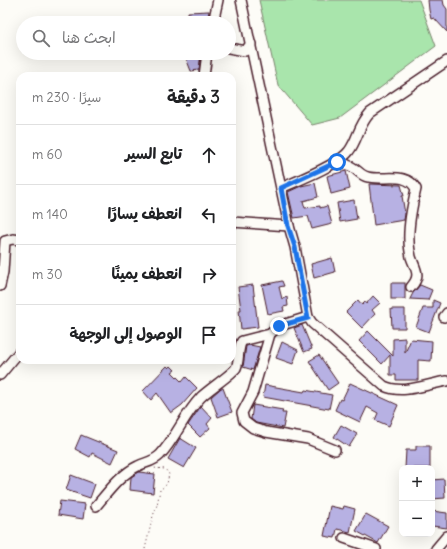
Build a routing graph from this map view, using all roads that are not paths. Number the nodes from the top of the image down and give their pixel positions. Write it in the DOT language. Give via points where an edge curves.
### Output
graph roads {
  1 [pos="218,0"];
  2 [pos="241,0"];
  3 [pos="215,16"];
  4 [pos="251,44"];
  5 [pos="236,49"];
  6 [pos="206,60"];
  7 [pos="447,61"];
  8 [pos="205,72"];
  9 [pos="338,161"];
  10 [pos="281,188"];
  11 [pos="236,222"];
  12 [pos="288,226"];
  13 [pos="16,239"];
  14 [pos="0,286"];
  15 [pos="411,288"];
  16 [pos="308,318"];
  17 [pos="270,334"];
  18 [pos="16,356"];
  19 [pos="0,375"];
  20 [pos="447,381"];
  21 [pos="335,450"];
  22 [pos="96,506"];
  23 [pos="447,536"];
  24 [pos="344,538"];
  25 [pos="376,549"];
  26 [pos="436,549"];
  1 -- 3 [label="street"];
  2 -- 4 [label="street"];
  4 -- 5 [label="street" via="245,51"];
  4 -- 10 [label="street"];
  6 -- 8 [label="street"];
  7 -- 9 [label="street" via="370,113 363,120 351,149"];
  9 -- 10 [label="street"];
  9 -- 15 [label="street" via="367,177 408,179 416,189 409,242 417,274"];
  10 -- 12 [label="street"];
  11 -- 12 [label="street"];
  12 -- 16 [label="street" via="295,247"];
  13 -- 14 [label="street" via="5,241"];
  16 -- 17 [label="street" via="279,326"];
  16 -- 20 [label="street" via="390,389 398,390"];
  17 -- 21 [label="street" via="253,392 242,413 244,421 253,428 308,439"];
  17 -- 22 [label="street" via="242,341 232,372 200,398 164,450 152,461 138,466 122,478"];
  18 -- 19 [label="street"];
  23 -- 26 [label="street"];
  24 -- 25 [label="street"];
}
